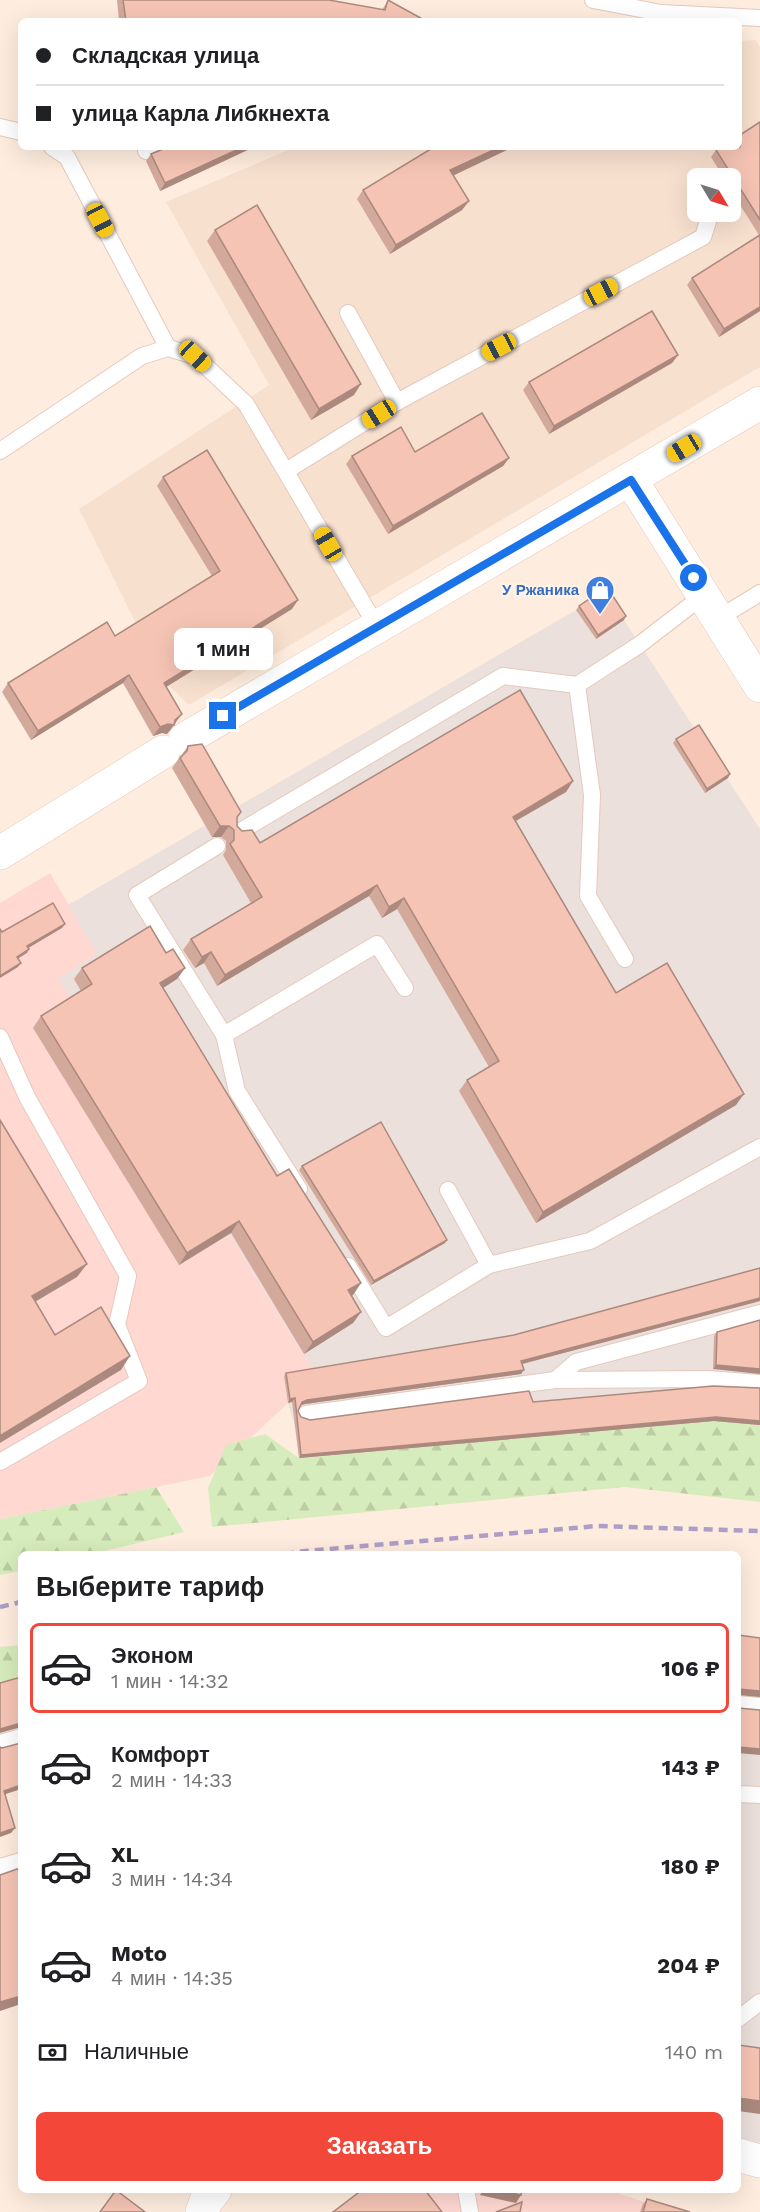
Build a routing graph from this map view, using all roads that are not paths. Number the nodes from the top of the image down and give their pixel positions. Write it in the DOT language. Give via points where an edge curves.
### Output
graph roads {
  1 [pos="594,0"];
  2 [pos="760,18"];
  3 [pos="742,19"];
  4 [pos="0,127"];
  5 [pos="18,131"];
  6 [pos="56,150"];
  7 [pos="708,222"];
  8 [pos="348,314"];
  9 [pos="168,348"];
  10 [pos="397,402"];
  11 [pos="760,404"];
  12 [pos="0,451"];
  13 [pos="286,471"];
  14 [pos="631,480"];
  15 [pos="760,593"];
  16 [pos="712,606"];
  17 [pos="376,627"];
  18 [pos="577,685"];
  19 [pos="760,686"];
  20 [pos="239,832"];
  21 [pos="218,846"];
  22 [pos="0,853"];
  23 [pos="625,959"];
  24 [pos="405,988"];
  25 [pos="224,1035"];
  26 [pos="0,1037"];
  27 [pos="760,1147"];
  28 [pos="448,1190"];
  29 [pos="306,1200"];
  30 [pos="337,1249"];
  31 [pos="489,1265"];
  32 [pos="760,1313"];
  33 [pos="555,1380"];
  34 [pos="760,1383"];
  35 [pos="306,1414"];
  36 [pos="0,1462"];
  37 [pos="741,1704"];
  38 [pos="760,1706"];
  39 [pos="18,1738"];
  40 [pos="0,1743"];
  41 [pos="741,1794"];
  42 [pos="760,1795"];
  43 [pos="18,1862"];
  44 [pos="0,1867"];
  45 [pos="760,2002"];
  46 [pos="741,2017"];
  47 [pos="741,2156"];
  48 [pos="760,2162"];
  49 [pos="467,2193"];
  50 [pos="470,2212"];
  1 -- 2 [label="lane" via="661,13"];
  2 -- 3 [label="lane"];
  4 -- 5 [label="lane"];
  6 -- 9 [label="lane" via="67,157"];
  7 -- 10 [label="lane" via="703,237"];
  8 -- 10 [label="lane"];
  9 -- 12 [label="lane" via="142,356"];
  9 -- 13 [label="lane" via="195,356 246,404"];
  10 -- 13 [label="lane"];
  11 -- 14 [label="main road"];
  13 -- 17 [label="lane"];
  14 -- 16 [label="main road"];
  14 -- 17 [label="main road"];
  15 -- 16 [label="lane"];
  16 -- 18 [label="lane" via="639,645"];
  16 -- 19 [label="main road"];
  17 -- 22 [label="main road"];
  18 -- 20 [label="lane" via="503,676"];
  18 -- 23 [label="lane" via="592,795 588,896"];
  21 -- 25 [label="lane" via="137,895"];
  24 -- 25 [label="lane" via="377,944"];
  25 -- 29 [label="lane" via="237,1091"];
  26 -- 36 [label="lane" via="27,1097 128,1276 117,1325 139,1381"];
  27 -- 31 [label="lane" via="590,1241"];
  28 -- 31 [label="lane"];
  30 -- 31 [label="lane" via="386,1328"];
  32 -- 33 [label="lane" via="576,1362"];
  33 -- 34 [label="lane" via="708,1379"];
  33 -- 35 [label="lane"];
  37 -- 38 [label="lane"];
  39 -- 40 [label="lane"];
  41 -- 42 [label="lane"];
  43 -- 44 [label="lane"];
  45 -- 46 [label="lane"];
  47 -- 48 [label="main road"];
  49 -- 50 [label="lane"];
}
